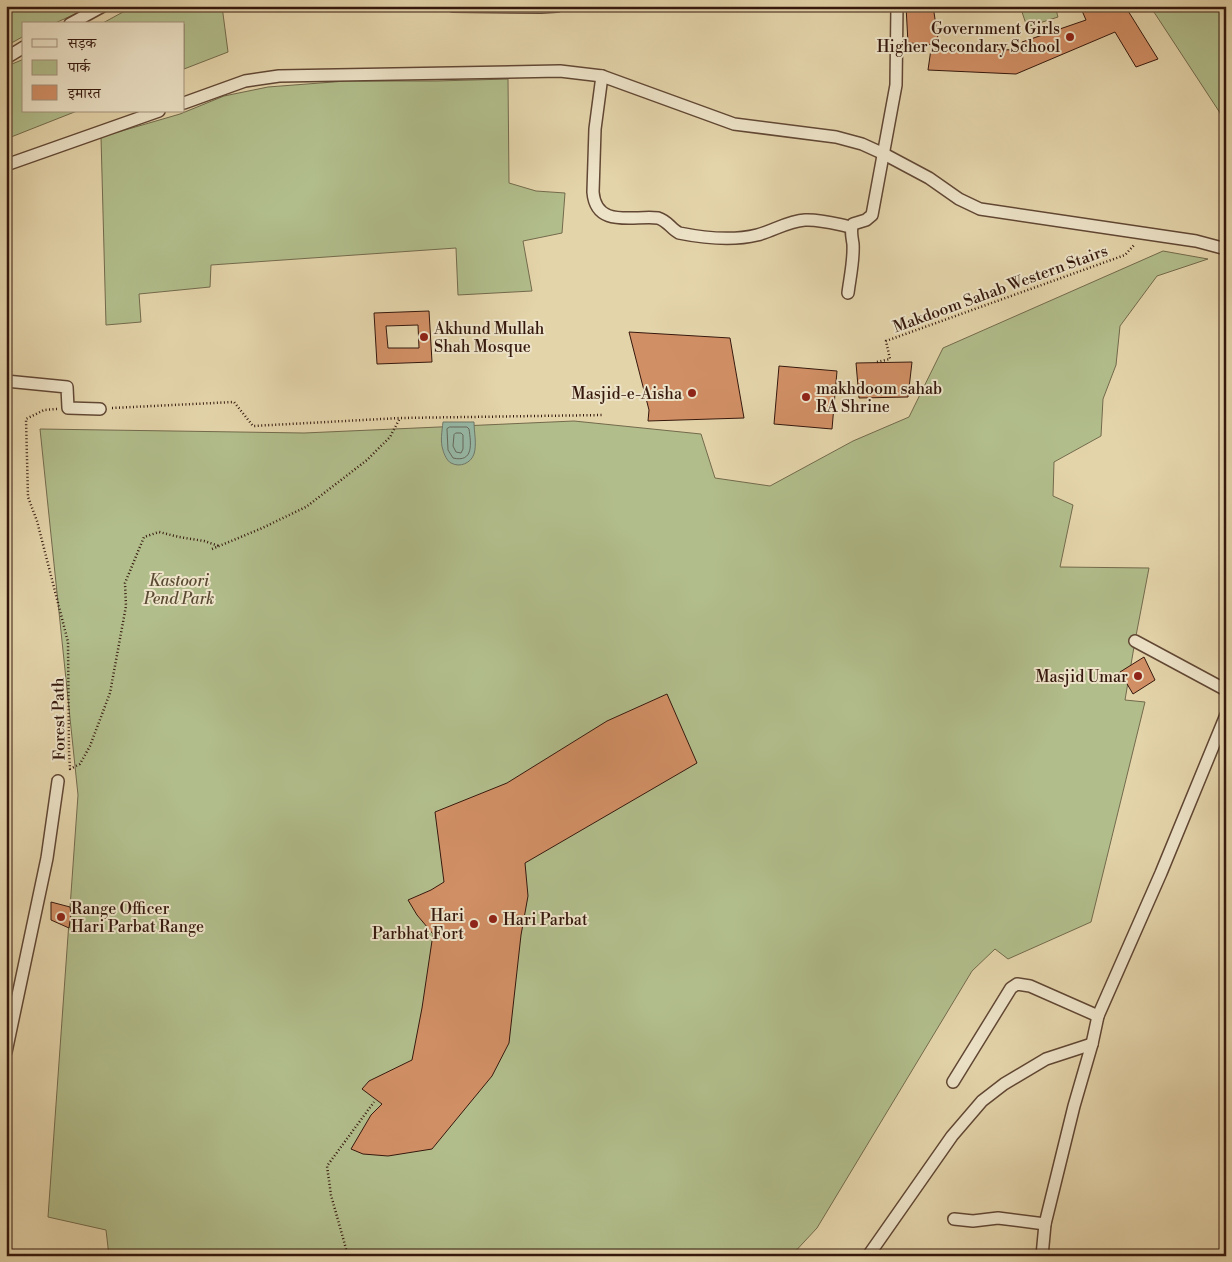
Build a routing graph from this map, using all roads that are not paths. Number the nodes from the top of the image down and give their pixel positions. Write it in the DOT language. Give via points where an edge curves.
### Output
graph roads {
  1 [pos="103,6"];
  2 [pos="453,6"];
  3 [pos="557,6"];
  4 [pos="897,6"];
  5 [pos="74,22"];
  6 [pos="22,48"];
  7 [pos="6,58"];
  8 [pos="602,76"];
  9 [pos="185,103"];
  10 [pos="157,112"];
  11 [pos="884,154"];
  12 [pos="6,165"];
  13 [pos="851,228"];
  14 [pos="1226,249"];
  15 [pos="848,293"];
  16 [pos="6,381"];
  17 [pos="100,409"];
  18 [pos="1135,641"];
  19 [pos="1226,690"];
  20 [pos="1226,715"];
  21 [pos="58,780"];
  22 [pos="1098,1016"];
  23 [pos="1092,1044"];
  24 [pos="6,1052"];
  25 [pos="953,1082"];
  26 [pos="954,1219"];
  27 [pos="1045,1224"];
  28 [pos="868,1256"];
  29 [pos="1042,1256"];
  1 -- 5 [label="street"];
  2 -- 3 [label="street"];
  4 -- 11 [label="street" via="896,85"];
  6 -- 7 [label="street"];
  8 -- 9 [label="street" via="560,71 279,76 245,81"];
  8 -- 11 [label="street" via="734,124 836,137"];
  8 -- 13 [label="street" via="595,129 593,192 596,207 602,213 621,218 658,218 679,233 716,238 757,235 803,220"];
  10 -- 12 [label="street"];
  11 -- 13 [label="street" via="872,215"];
  11 -- 14 [label="street" via="980,209 1196,241"];
  13 -- 15 [label="street" via="853,246"];
  16 -- 17 [label="street" via="67,387 68,408"];
  18 -- 19 [label="street"];
  20 -- 22 [label="street"];
  21 -- 24 [label="street" via="47,858"];
  22 -- 23 [label="street"];
  22 -- 25 [label="street" via="1030,986 1017,984 1011,988"];
  23 -- 27 [label="street"];
  23 -- 28 [label="street" via="1046,1058 982,1101 952,1136"];
  26 -- 27 [label="street" via="973,1222 998,1218"];
  27 -- 29 [label="street"];
}
